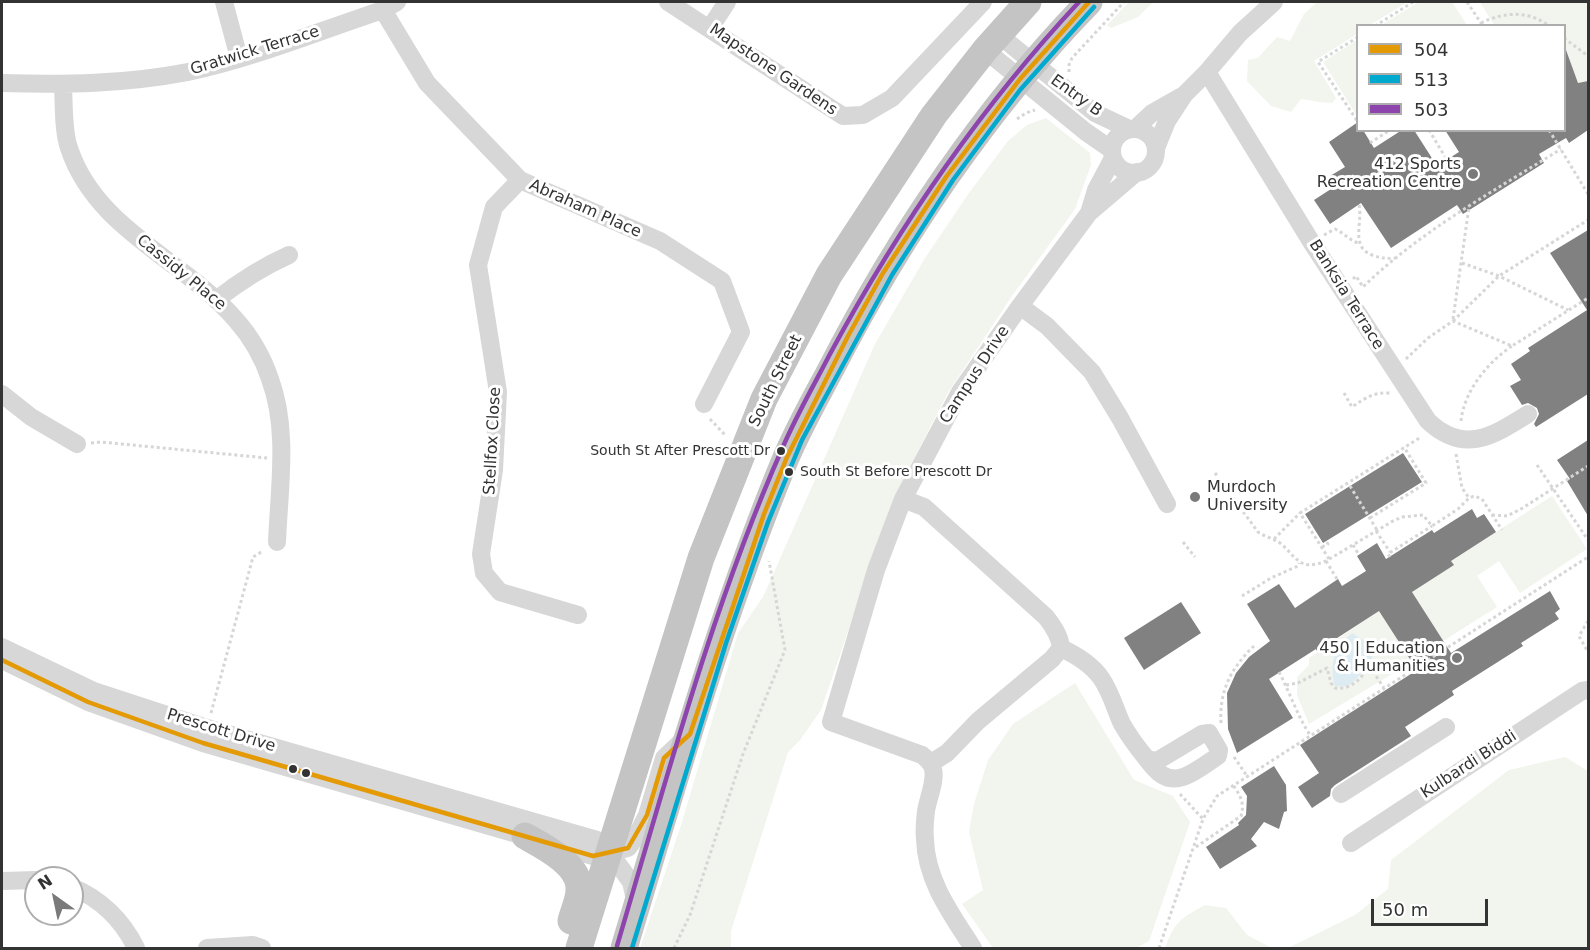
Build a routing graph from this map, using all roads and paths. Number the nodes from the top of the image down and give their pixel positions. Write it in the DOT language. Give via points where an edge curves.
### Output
graph roads {
  1 [pos="224,2"];
  2 [pos="668,2"];
  3 [pos="728,2"];
  4 [pos="984,2"];
  5 [pos="1028,2"];
  6 [pos="1089,2"];
  7 [pos="1124,2"];
  8 [pos="1274,2"];
  9 [pos="1413,2"];
  10 [pos="1467,2"];
  11 [pos="390,6"];
  12 [pos="1378,24"];
  13 [pos="1482,24"];
  14 [pos="1546,24"];
  15 [pos="710,28"];
  16 [pos="1356,38"];
  17 [pos="1566,40"];
  18 [pos="992,42"];
  19 [pos="1588,56"];
  20 [pos="239,58"];
  21 [pos="1027,71"];
  22 [pos="1207,72"];
  23 [pos="2,83"];
  24 [pos="63,85"];
  25 [pos="1066,90"];
  26 [pos="1184,95"];
  27 [pos="1052,105"];
  28 [pos="1356,119"];
  29 [pos="1016,120"];
  30 [pos="1132,129"];
  31 [pos="1387,132"];
  32 [pos="1430,132"];
  33 [pos="1550,132"];
  34 [pos="1370,143"];
  35 [pos="1156,148"];
  36 [pos="1561,149"];
  37 [pos="1113,154"];
  38 [pos="1447,159"];
  39 [pos="1137,172"];
  40 [pos="520,180"];
  41 [pos="1588,194"];
  42 [pos="1359,205"];
  43 [pos="1469,207"];
  44 [pos="1089,213"];
  45 [pos="1588,220"];
  46 [pos="1312,243"];
  47 [pos="1358,243"];
  48 [pos="289,255"];
  49 [pos="1397,258"];
  50 [pos="1462,263"];
  51 [pos="1499,276"];
  52 [pos="1340,287"];
  53 [pos="1588,298"];
  54 [pos="216,300"];
  55 [pos="1020,306"];
  56 [pos="1568,310"];
  57 [pos="1453,321"];
  58 [pos="1512,346"];
  59 [pos="1393,370"];
  60 [pos="1344,393"];
  61 [pos="1390,393"];
  62 [pos="2,394"];
  63 [pos="704,404"];
  64 [pos="1528,414"];
  65 [pos="1418,438"];
  66 [pos="77,444"];
  67 [pos="1404,447"];
  68 [pos="1455,448"];
  69 [pos="281,460"];
  70 [pos="1538,465"];
  71 [pos="1588,465"];
  72 [pos="1215,473"];
  73 [pos="1350,486"];
  74 [pos="1554,488"];
  75 [pos="1469,498"];
  76 [pos="903,499"];
  77 [pos="1167,504"];
  78 [pos="1300,513"];
  79 [pos="1492,516"];
  80 [pos="1370,519"];
  81 [pos="1432,526"];
  82 [pos="1502,530"];
  83 [pos="1377,531"];
  84 [pos="1274,539"];
  85 [pos="1588,540"];
  86 [pos="1326,541"];
  87 [pos="277,542"];
  88 [pos="1183,542"];
  89 [pos="1353,545"];
  90 [pos="1322,547"];
  91 [pos="1359,555"];
  92 [pos="769,557"];
  93 [pos="1195,557"];
  94 [pos="1588,557"];
  95 [pos="1328,560"];
  96 [pos="1299,562"];
  97 [pos="1337,579"];
  98 [pos="1242,596"];
  99 [pos="578,615"];
  100 [pos="1588,621"];
  101 [pos="1254,646"];
  102 [pos="1061,648"];
  103 [pos="2,651"];
  104 [pos="1588,652"];
  105 [pos="1279,672"];
  106 [pos="1286,685"];
  107 [pos="1384,688"];
  108 [pos="1588,690"];
  109 [pos="1446,727"];
  110 [pos="207,728"];
  111 [pos="1222,728"];
  112 [pos="690,734"];
  113 [pos="1310,735"];
  114 [pos="1231,750"];
  115 [pos="1147,759"];
  116 [pos="931,763"];
  117 [pos="1246,776"];
  118 [pos="1233,785"];
  119 [pos="1341,794"];
  120 [pos="620,820"];
  121 [pos="585,836"];
  122 [pos="525,837"];
  123 [pos="1351,843"];
  124 [pos="1194,848"];
  125 [pos="610,853"];
  126 [pos="2,880"];
  127 [pos="24,880"];
  128 [pos="84,892"];
  129 [pos="637,906"];
  130 [pos="136,948"];
  131 [pos="207,948"];
  132 [pos="262,948"];
  133 [pos="563,948"];
  134 [pos="579,948"];
  135 [pos="624,948"];
  136 [pos="674,948"];
  137 [pos="974,948"];
  138 [pos="1159,948"];
  1 -- 20 [label="street"];
  2 -- 15 [label="street, Mapstone Gardens"];
  3 -- 15 [label="street"];
  4 -- 15 [label="street, Mapstone Gardens" via="892,98 863,115 843,116"];
  5 -- 18 [label="highway, South Street"];
  6 -- 21 [label="highway"];
  7 -- 25 [label="path" via="1072,58 1072,79"];
  8 -- 22 [label="street, Campus Drive" via="1240,33"];
  9 -- 12 [label="path"];
  10 -- 13 [label="path"];
  11 -- 20 [label="street, Gratwick Terrace"];
  11 -- 40 [label="street, Abraham Place" via="427,82"];
  13 -- 14 [label="path" via="1501,16 1524,15"];
  16 -- 28 [label="path" via="1318,62"];
  17 -- 19 [label="path"];
  18 -- 21 [label="street, Entry B"];
  18 -- 120 [label="highway, South Street" via="934,115 829,275 764,399 701,558"];
  20 -- 24 [label="street, Gratwick Terrace" via="189,72"];
  21 -- 25 [label="street, Entry B"];
  21 -- 27 [label="street, Entry B"];
  21 -- 112 [label="highway" via="946,177 883,273 815,399 764,514"];
  22 -- 26 [label="street, Campus Drive"];
  22 -- 46 [label="street, Banksia Terrace"];
  23 -- 24 [label="street, Gratwick Terrace"];
  24 -- 54 [label="street, Cassidy Place" via="68,146 88,184 122,225"];
  25 -- 30 [label="street, Entry B" via="1095,113"];
  26 -- 30 [label="street, Campus Drive"];
  26 -- 35 [label="street, Campus Drive"];
  27 -- 29 [label="path" via="1043,111 1026,112"];
  27 -- 37 [label="street, Entry B"];
  30 -- 35 [label="street" via="1151,136"];
  30 -- 37 [label="street, Campus Drive" via="1117,137"];
  31 -- 34 [label="path"];
  32 -- 38 [label="path"];
  33 -- 36 [label="path"];
  35 -- 39 [label="street, Campus Drive" via="1149,167"];
  36 -- 41 [label="path"];
  36 -- 43 [label="path"];
  37 -- 39 [label="street" via="1122,170"];
  37 -- 44 [label="street, Campus Drive"];
  39 -- 44 [label="street, Campus Drive"];
  40 -- 63 [label="street, Abraham Place" via="660,241 722,280 741,332"];
  40 -- 99 [label="street, Stellfox Close" via="494,207 478,265 498,392 494,470 482,563 484,573 500,591"];
  42 -- 47 [label="path"];
  43 -- 49 [label="path"];
  43 -- 50 [label="path"];
  44 -- 55 [label="street, Campus Drive"];
  45 -- 51 [label="path"];
  46 -- 47 [label="path" via="1335,229"];
  46 -- 52 [label="street, Banksia Terrace"];
  47 -- 49 [label="path" via="1365,252"];
  48 -- 54 [label="street" via="251,274"];
  49 -- 52 [label="path" via="1363,288 1356,276"];
  50 -- 51 [label="path"];
  50 -- 57 [label="path"];
  51 -- 56 [label="path"];
  51 -- 57 [label="path"];
  52 -- 59 [label="street, Banksia Terrace"];
  53 -- 56 [label="path"];
  54 -- 69 [label="street, Cassidy Place" via="248,335 271,379 280,419"];
  55 -- 76 [label="street, Campus Drive" via="960,392"];
  55 -- 77 [label="street" via="1047,326 1092,372"];
  56 -- 58 [label="path"];
  57 -- 58 [label="path"];
  57 -- 59 [label="path"];
  58 -- 68 [label="path" via="1483,371 1462,411"];
  59 -- 61 [label="street"];
  59 -- 68 [label="street, Banksia Terrace" via="1428,421"];
  60 -- 61 [label="path" via="1352,406 1379,392"];
  62 -- 66 [label="street" via="31,417"];
  64 -- 68 [label="street" via="1491,436"];
  65 -- 67 [label="path"];
  66 -- 69 [label="path" via="101,442"];
  67 -- 78 [label="path"];
  67 -- 80 [label="path" via="1426,483"];
  68 -- 75 [label="path" via="1462,488"];
  69 -- 87 [label="street, Cassidy Place"];
  70 -- 74 [label="path"];
  71 -- 74 [label="path"];
  72 -- 84 [label="path" via="1258,532"];
  73 -- 80 [label="path"];
  74 -- 79 [label="path" via="1507,516"];
  74 -- 85 [label="path"];
  75 -- 79 [label="path" via="1482,499"];
  75 -- 81 [label="path"];
  76 -- 102 [label="street" via="924,507 1046,617"];
  76 -- 116 [label="street, Campus Drive" via="876,570 831,722 917,753"];
  78 -- 84 [label="path"];
  78 -- 90 [label="path"];
  79 -- 82 [label="path"];
  80 -- 83 [label="path"];
  81 -- 83 [label="path" via="1423,514 1418,514 1402,517"];
  81 -- 83 [label="path" via="1390,555"];
  83 -- 89 [label="path"];
  84 -- 96 [label="path"];
  86 -- 90 [label="path" via="1328,544"];
  87 -- 110 [label="path" via="253,556"];
  88 -- 93 [label="path"];
  89 -- 91 [label="path"];
  89 -- 95 [label="path"];
  90 -- 95 [label="path"];
  92 -- 136 [label="path" via="785,650 743,754 690,915"];
  94 -- 107 [label="path"];
  95 -- 96 [label="path" via="1311,565"];
  95 -- 97 [label="path"];
  96 -- 98 [label="path"];
  100 -- 104 [label="path" via="1579,636"];
  101 -- 111 [label="path" via="1225,685"];
  102 -- 115 [label="street" via="1099,675 1128,734"];
  102 -- 116 [label="street" via="947,753"];
  103 -- 110 [label="street, Prescott Drive" via="94,691"];
  103 -- 122 [label="street, Prescott Drive" via="88,702 203,743"];
  105 -- 106 [label="path"];
  106 -- 107 [label="path" via="1328,668 1331,683 1342,689 1357,682 1367,668"];
  106 -- 113 [label="path"];
  107 -- 113 [label="path"];
  108 -- 123 [label="street, Kulbardi Biddi"];
  109 -- 119 [label="street"];
  110 -- 121 [label="street, Prescott Drive"];
  112 -- 125 [label="street" via="664,758 647,815 636,837 628,848"];
  112 -- 129 [label="highway"];
  113 -- 117 [label="path"];
  114 -- 117 [label="path"];
  116 -- 137 [label="street" via="934,774 925,838 928,861 943,901"];
  117 -- 118 [label="path"];
  118 -- 124 [label="path" via="1216,796 1203,819"];
  118 -- 124 [label="path" via="1242,800 1241,816"];
  120 -- 121 [label="street"];
  120 -- 125 [label="highway, South Street"];
  121 -- 125 [label="street, Prescott Drive" via="597,840"];
  122 -- 125 [label="street, Prescott Drive" via="593,856"];
  122 -- 133 [label="highway" via="550,849 574,873 580,888"];
  124 -- 138 [label="path"];
  125 -- 129 [label="street, Prescott Drive" via="631,882"];
  125 -- 134 [label="highway, South Street"];
  126 -- 127 [label="street"];
  128 -- 130 [label="street" via="106,907 127,930"];
  129 -- 135 [label="highway"];
  131 -- 132 [label="street"];
}
